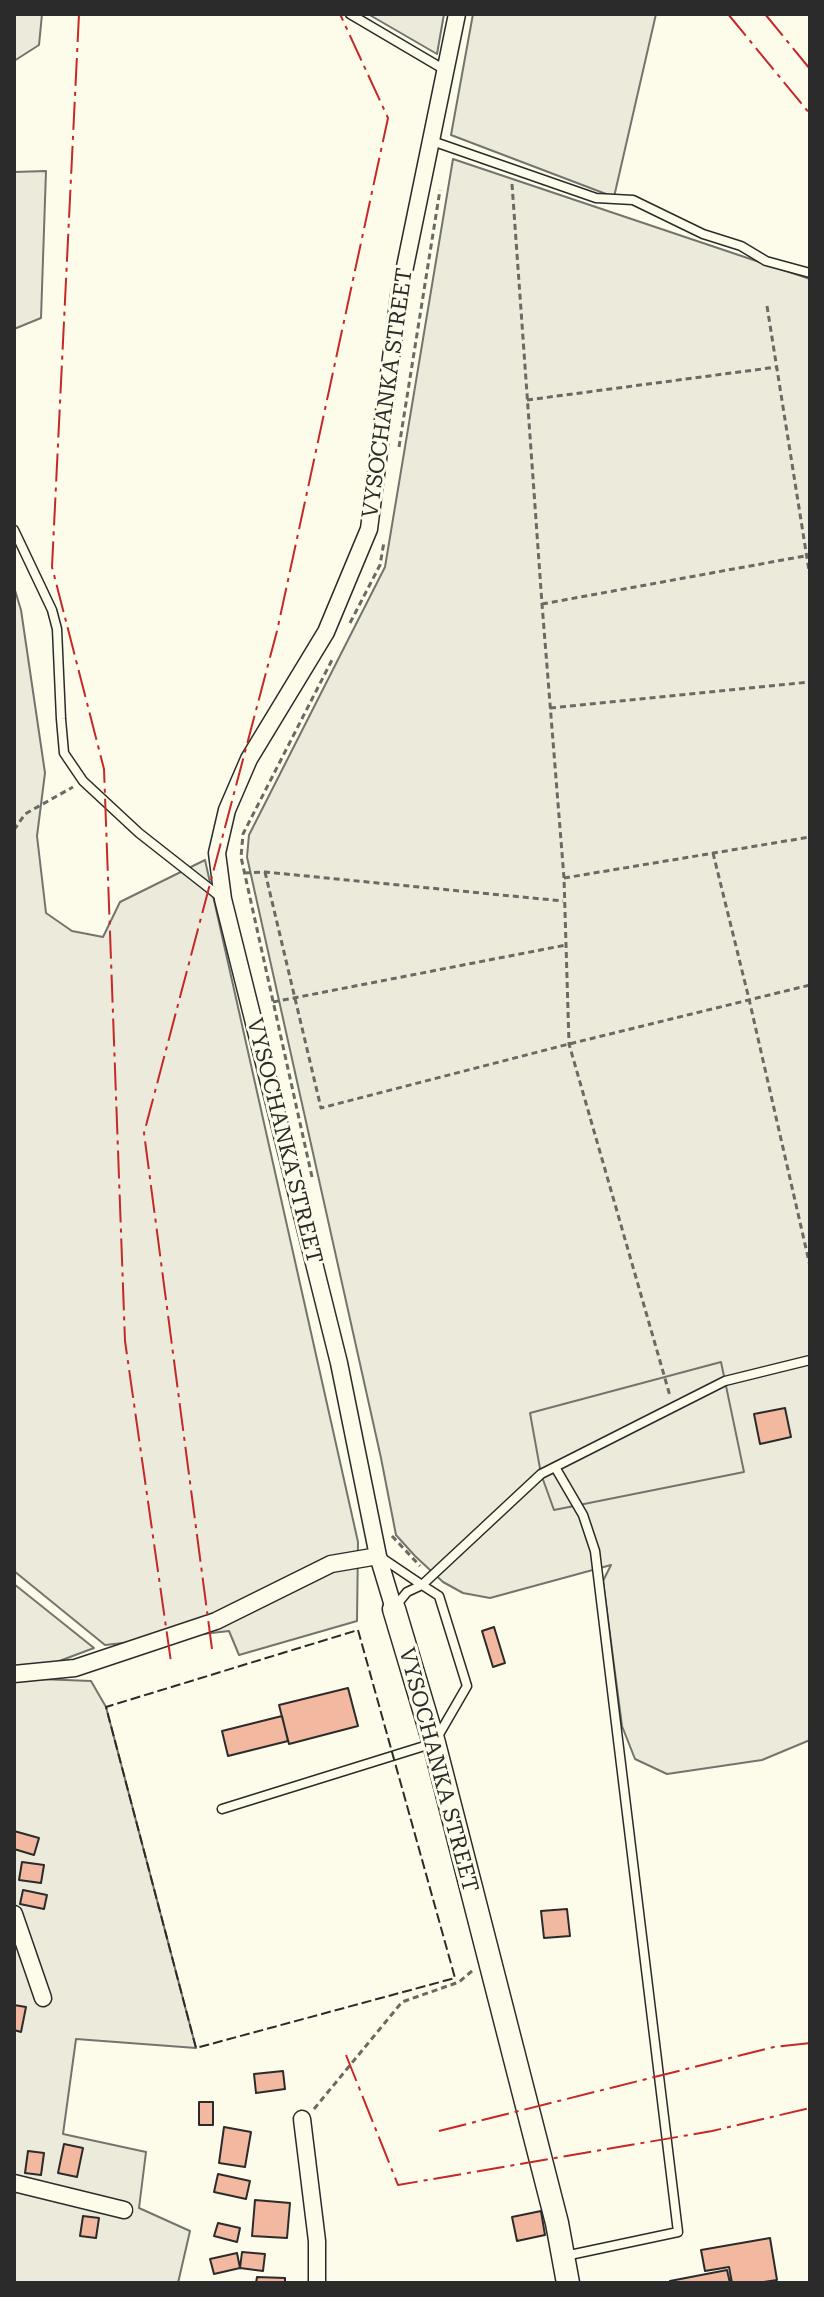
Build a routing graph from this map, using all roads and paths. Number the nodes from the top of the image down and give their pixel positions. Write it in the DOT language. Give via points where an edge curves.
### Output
graph roads {
  1 [pos="350,14"];
  2 [pos="457,14"];
  3 [pos="446,71"];
  4 [pos="440,143"];
  5 [pos="510,168"];
  6 [pos="810,273"];
  7 [pos="767,306"];
  8 [pos="777,367"];
  9 [pos="527,400"];
  10 [pos="397,456"];
  11 [pos="14,530"];
  12 [pos="385,534"];
  13 [pos="808,555"];
  14 [pos="810,577"];
  15 [pos="542,604"];
  16 [pos="351,622"];
  17 [pos="337,650"];
  18 [pos="810,682"];
  19 [pos="550,708"];
  20 [pos="83,781"];
  21 [pos="14,830"];
  22 [pos="810,837"];
  23 [pos="713,853"];
  24 [pos="265,872"];
  25 [pos="244,873"];
  26 [pos="564,878"];
  27 [pos="223,899"];
  28 [pos="565,901"];
  29 [pos="566,945"];
  30 [pos="810,985"];
  31 [pos="294,998"];
  32 [pos="749,999"];
  33 [pos="273,1002"];
  34 [pos="569,1044"];
  35 [pos="314,1185"];
  36 [pos="810,1266"];
  37 [pos="810,1360"];
  38 [pos="673,1408"];
  39 [pos="555,1467"];
  40 [pos="392,1536"];
  41 [pos="378,1556"];
  42 [pos="431,1576"];
  43 [pos="422,1585"];
  44 [pos="394,1609"];
  45 [pos="14,1674"];
  46 [pos="434,1743"];
  47 [pos="222,1809"];
  48 [pos="14,1914"];
  49 [pos="488,1959"];
  50 [pos="43,1998"];
  51 [pos="302,2119"];
  52 [pos="14,2183"];
  53 [pos="124,2210"];
  54 [pos="563,2256"];
  55 [pos="317,2283"];
  56 [pos="568,2283"];
  1 -- 3 [label="lane"];
  2 -- 3 [label="street, VYSOCHANKA STREET"];
  3 -- 4 [label="street, VYSOCHANKA STREET"];
  4 -- 5 [label="lane"];
  4 -- 10 [label="path"];
  4 -- 27 [label="street, VYSOCHANKA STREET" via="399,296 369,529 326,632 249,759 227,810 217,853"];
  5 -- 6 [label="lane" via="596,198 633,200 766,261"];
  5 -- 9 [label="path"];
  7 -- 8 [label="path"];
  8 -- 9 [label="path"];
  8 -- 13 [label="path"];
  9 -- 15 [label="path"];
  11 -- 20 [label="lane" via="52,610 64,753"];
  12 -- 16 [label="path" via="380,565"];
  13 -- 14 [label="path"];
  13 -- 15 [label="path"];
  15 -- 19 [label="path"];
  17 -- 25 [label="path" via="243,834"];
  18 -- 19 [label="path"];
  19 -- 26 [label="path"];
  20 -- 21 [label="path" via="25,814"];
  20 -- 27 [label="lane"];
  22 -- 23 [label="path"];
  23 -- 26 [label="path"];
  23 -- 32 [label="path"];
  24 -- 25 [label="path"];
  24 -- 28 [label="path"];
  24 -- 31 [label="path"];
  25 -- 33 [label="path"];
  26 -- 28 [label="path"];
  27 -- 41 [label="street, VYSOCHANKA STREET" via="339,1363"];
  28 -- 29 [label="path"];
  29 -- 31 [label="path"];
  29 -- 34 [label="path"];
  30 -- 32 [label="path"];
  31 -- 33 [label="path"];
  31 -- 34 [label="path" via="321,1108"];
  32 -- 34 [label="path"];
  32 -- 36 [label="path"];
  33 -- 35 [label="path"];
  34 -- 38 [label="path"];
  37 -- 38 [label="lane" via="725,1381"];
  38 -- 39 [label="lane"];
  39 -- 42 [label="lane"];
  39 -- 54 [label="lane" via="583,1515 595,1551 678,2232"];
  40 -- 42 [label="path"];
  41 -- 43 [label="lane"];
  41 -- 44 [label="street, VYSOCHANKA STREET"];
  41 -- 45 [label="street" via="331,1564 216,1621 75,1668"];
  42 -- 43 [label="lane"];
  43 -- 44 [label="lane" via="407,1592"];
  43 -- 46 [label="lane" via="439,1596 467,1686"];
  44 -- 46 [label="street, VYSOCHANKA STREET"];
  46 -- 47 [label="lane"];
  46 -- 49 [label="street, VYSOCHANKA STREET"];
  48 -- 50 [label="street"];
  49 -- 51 [label="path" via="459,1982 402,2002"];
  49 -- 54 [label="street, VYSOCHANKA STREET"];
  51 -- 55 [label="street"];
  52 -- 53 [label="street"];
  54 -- 56 [label="street, VYSOCHANKA STREET"];
}
